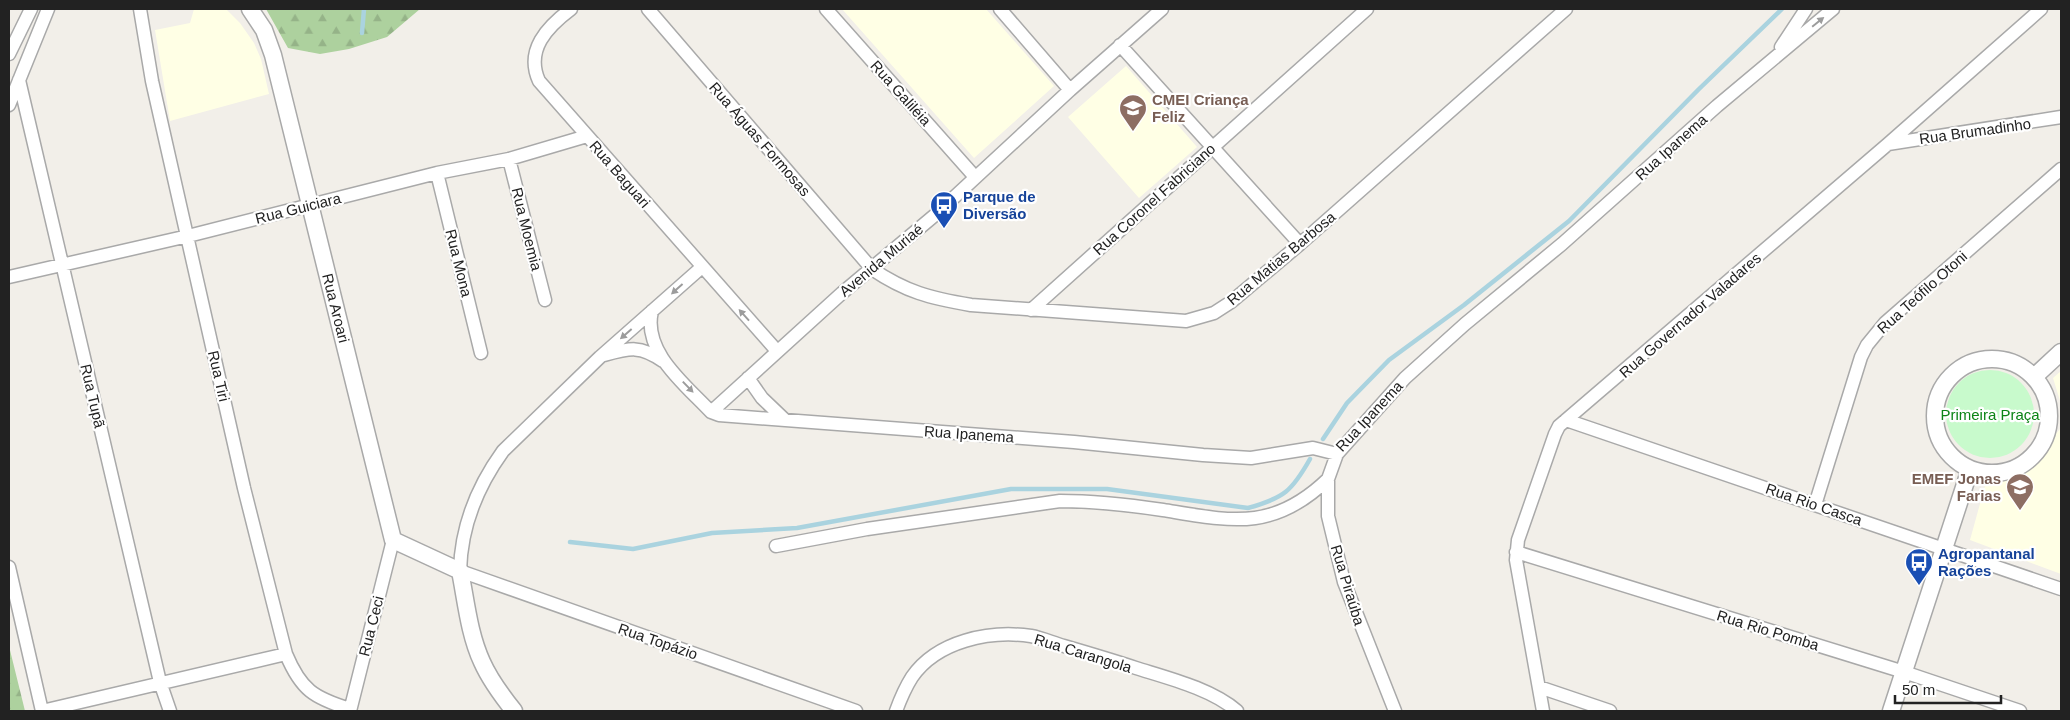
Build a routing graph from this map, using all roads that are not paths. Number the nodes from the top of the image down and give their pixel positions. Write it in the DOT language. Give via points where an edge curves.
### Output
graph roads {
  1 [pos="31,9"];
  2 [pos="48,9"];
  3 [pos="140,9"];
  4 [pos="250,9"];
  5 [pos="571,9"];
  6 [pos="648,9"];
  7 [pos="826,9"];
  8 [pos="1000,9"];
  9 [pos="1162,9"];
  10 [pos="1367,9"];
  11 [pos="1566,9"];
  12 [pos="1806,9"];
  13 [pos="1834,9"];
  14 [pos="2041,9"];
  15 [pos="1120,45"];
  16 [pos="9,54"];
  17 [pos="1774,57"];
  18 [pos="20,80"];
  19 [pos="1070,90"];
  20 [pos="9,105"];
  21 [pos="2061,117"];
  22 [pos="587,136"];
  23 [pos="1888,144"];
  24 [pos="1211,147"];
  25 [pos="509,159"];
  26 [pos="2061,169"];
  27 [pos="438,173"];
  28 [pos="975,177"];
  29 [pos="310,205"];
  30 [pos="188,236"];
  31 [pos="1300,244"];
  32 [pos="62,265"];
  33 [pos="702,266"];
  34 [pos="872,269"];
  35 [pos="9,277"];
  36 [pos="545,300"];
  37 [pos="1032,310"];
  38 [pos="652,311"];
  39 [pos="777,351"];
  40 [pos="2061,352"];
  41 [pos="481,353"];
  42 [pos="600,357"];
  43 [pos="664,361"];
  44 [pos="2035,376"];
  45 [pos="748,378"];
  46 [pos="712,412"];
  47 [pos="785,420"];
  48 [pos="1566,420"];
  49 [pos="1336,454"];
  50 [pos="1970,469"];
  51 [pos="1328,479"];
  52 [pos="1815,505"];
  53 [pos="393,540"];
  54 [pos="776,546"];
  55 [pos="1945,548"];
  56 [pos="1516,552"];
  57 [pos="9,568"];
  58 [pos="460,571"];
  59 [pos="2061,589"];
  60 [pos="286,654"];
  61 [pos="1904,672"];
  62 [pos="160,682"];
  63 [pos="1539,687"];
  64 [pos="350,710"];
  65 [pos="42,711"];
  66 [pos="170,711"];
  67 [pos="514,711"];
  68 [pos="856,711"];
  69 [pos="896,711"];
  70 [pos="1237,711"];
  71 [pos="1395,711"];
  72 [pos="1543,711"];
  73 [pos="1610,711"];
  74 [pos="1891,711"];
  75 [pos="2020,711"];
  1 -- 16 [label="street"];
  2 -- 18 [label="street"];
  3 -- 30 [label="street, Rua Tiri" via="152,81"];
  4 -- 29 [label="street, Rua Aroari" via="264,30 273,55"];
  5 -- 22 [label="street, Rua Baguari" via="552,25 538,45 534,60 539,81"];
  6 -- 34 [label="street, Rua Águas Formosas"];
  7 -- 28 [label="street, Rua Galiléia"];
  8 -- 19 [label="street"];
  9 -- 15 [label="street, Avenida Muriaé"];
  10 -- 24 [label="street, Rua Coronel Fabriciano"];
  11 -- 31 [label="street, Rua Matias Barbosa"];
  12 -- 17 [label="street"];
  17 -- 13 [label="street, Rua Ipanema, one-way"];
  14 -- 23 [label="street, Rua Governador Valadares"];
  15 -- 19 [label="street, Avenida Muriaé"];
  15 -- 24 [label="street"];
  17 -- 49 [label="street, Rua Ipanema" via="1406,378"];
  18 -- 20 [label="street"];
  18 -- 32 [label="street, Rua Tupã"];
  19 -- 28 [label="street, Avenida Muriaé"];
  21 -- 23 [label="street, Rua Brumadinho"];
  22 -- 25 [label="street, Rua Guiciara"];
  22 -- 33 [label="street, Rua Baguari"];
  23 -- 48 [label="street, Rua Governador Valadares"];
  24 -- 31 [label="street"];
  24 -- 37 [label="street, Rua Coronel Fabriciano"];
  25 -- 27 [label="street, Rua Guiciara"];
  25 -- 36 [label="street, Rua Moemia"];
  26 -- 52 [label="street, Rua Teófilo Otoni" via="1885,323 1866,345"];
  27 -- 29 [label="street, Rua Guiciara"];
  27 -- 41 [label="street, Rua Mona"];
  28 -- 34 [label="street, Avenida Muriaé"];
  29 -- 30 [label="street, Rua Guiciara"];
  29 -- 53 [label="street, Rua Aroari"];
  30 -- 32 [label="street, Rua Guiciara"];
  30 -- 60 [label="street, Rua Tiri" via="244,488"];
  31 -- 37 [label="street, Rua Matias Barbosa" via="1231,302 1201,318 1170,321"];
  32 -- 35 [label="street, Rua Guiciara"];
  32 -- 62 [label="street, Rua Tupã"];
  33 -- 38 [label="street, one-way"];
  39 -- 33 [label="street, Rua Baguari, one-way"];
  34 -- 37 [label="street, Rua Matias Barbosa" via="895,284 942,300"];
  34 -- 39 [label="street, Avenida Muriaé"];
  38 -- 42 [label="street, one-way"];
  38 -- 43 [label="street" via="649,329"];
  39 -- 45 [label="street, Avenida Muriaé"];
  40 -- 44 [label="street"];
  42 -- 43 [label="street" via="635,349"];
  42 -- 58 [label="street" via="503,451 490,469 474,500 462,546"];
  43 -- 46 [label="street, one-way"];
  44 -- 50 [label="street" via="2049,407 2044,441 2021,466 2005,472 1987,473"];
  44 -- 50 [label="street" via="2010,360 1981,359 1967,364 1945,383 1935,410 1938,432 1947,452"];
  45 -- 46 [label="street, Avenida Muriaé"];
  45 -- 47 [label="street" via="762,398"];
  46 -- 47 [label="street, Rua Ipanema"];
  47 -- 49 [label="street, Rua Ipanema" via="1251,458 1313,448"];
  48 -- 52 [label="street, Rua Rio Casca"];
  48 -- 56 [label="street, Rua Governador Valadares" via="1555,434"];
  49 -- 51 [label="street, Rua Piraúba"];
  50 -- 55 [label="street"];
  51 -- 54 [label="street" via="1314,493 1292,506 1254,519 1235,520 1091,501 1060,501 867,529"];
  51 -- 71 [label="street, Rua Piraúba" via="1328,516 1344,582"];
  52 -- 55 [label="street, Rua Rio Casca"];
  53 -- 58 [label="street"];
  53 -- 64 [label="street, Rua Ceci"];
  55 -- 59 [label="street, Rua Rio Casca"];
  55 -- 61 [label="street"];
  56 -- 61 [label="street, Rua Rio Pomba"];
  56 -- 63 [label="street, Rua Governador Valadares"];
  57 -- 65 [label="street"];
  58 -- 67 [label="street" via="472,635 482,662"];
  58 -- 68 [label="street, Rua Topázio"];
  60 -- 62 [label="street"];
  60 -- 64 [label="street, Rua Tiri" via="294,674 309,690"];
  61 -- 74 [label="street"];
  61 -- 75 [label="street, Rua Rio Pomba"];
  62 -- 65 [label="street"];
  62 -- 66 [label="street, Rua Tupã"];
  63 -- 72 [label="street, Rua Governador Valadares"];
  63 -- 73 [label="street"];
  69 -- 70 [label="street, Rua Carangola" via="905,688 927,660 948,646 1000,635 1032,636 1122,663 1208,693"];
}
